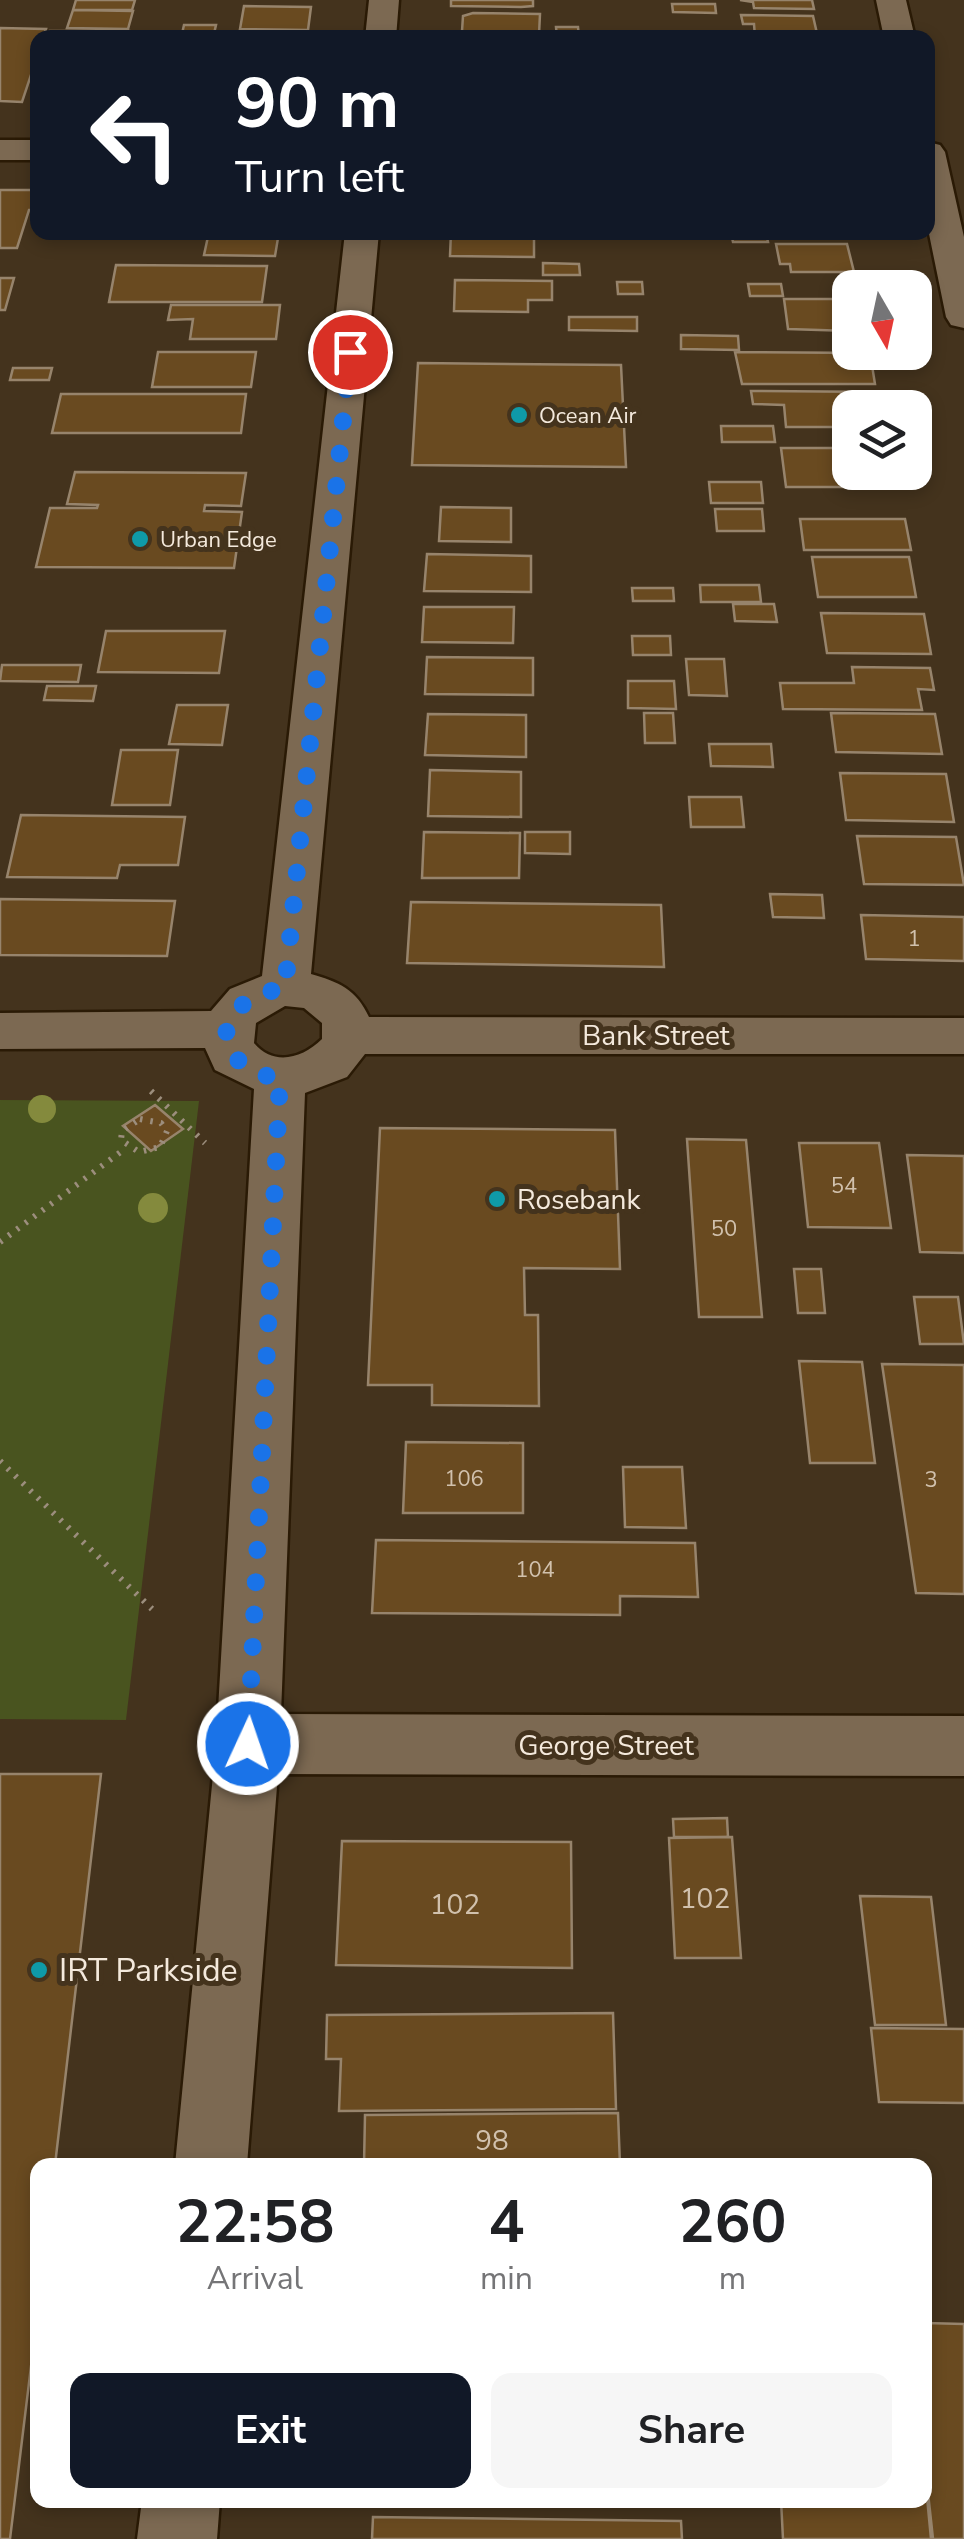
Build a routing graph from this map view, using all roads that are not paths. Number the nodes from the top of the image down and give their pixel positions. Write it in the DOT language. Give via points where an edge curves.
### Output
graph roads {
  1 [pos="384,0"];
  2 [pos="891,0"];
  3 [pos="381,30"];
  4 [pos="898,30"];
  5 [pos="0,150"];
  6 [pos="30,150"];
  7 [pos="937,159"];
  8 [pos="361,240"];
  9 [pos="964,317"];
  10 [pos="285,988"];
  11 [pos="0,1030"];
  12 [pos="226,1030"];
  13 [pos="349,1035"];
  14 [pos="964,1036"];
  15 [pos="280,1078"];
  16 [pos="248,1744"];
  17 [pos="964,1746"];
  18 [pos="212,2158"];
  19 [pos="180,2508"];
  20 [pos="177,2539"];
  1 -- 3 [label="street"];
  2 -- 4 [label="street"];
  5 -- 6 [label="street"];
  7 -- 9 [label="street"];
  8 -- 10 [label="street"];
  10 -- 12 [label="street" via="240,1006"];
  10 -- 13 [label="street" via="332,1000"];
  11 -- 12 [label="street"];
  12 -- 15 [label="street" via="233,1057"];
  13 -- 14 [label="street, Bank Street"];
  13 -- 15 [label="street" via="334,1061"];
  15 -- 16 [label="street"];
  16 -- 17 [label="street, George Street"];
  16 -- 18 [label="street"];
  19 -- 20 [label="street"];
}
